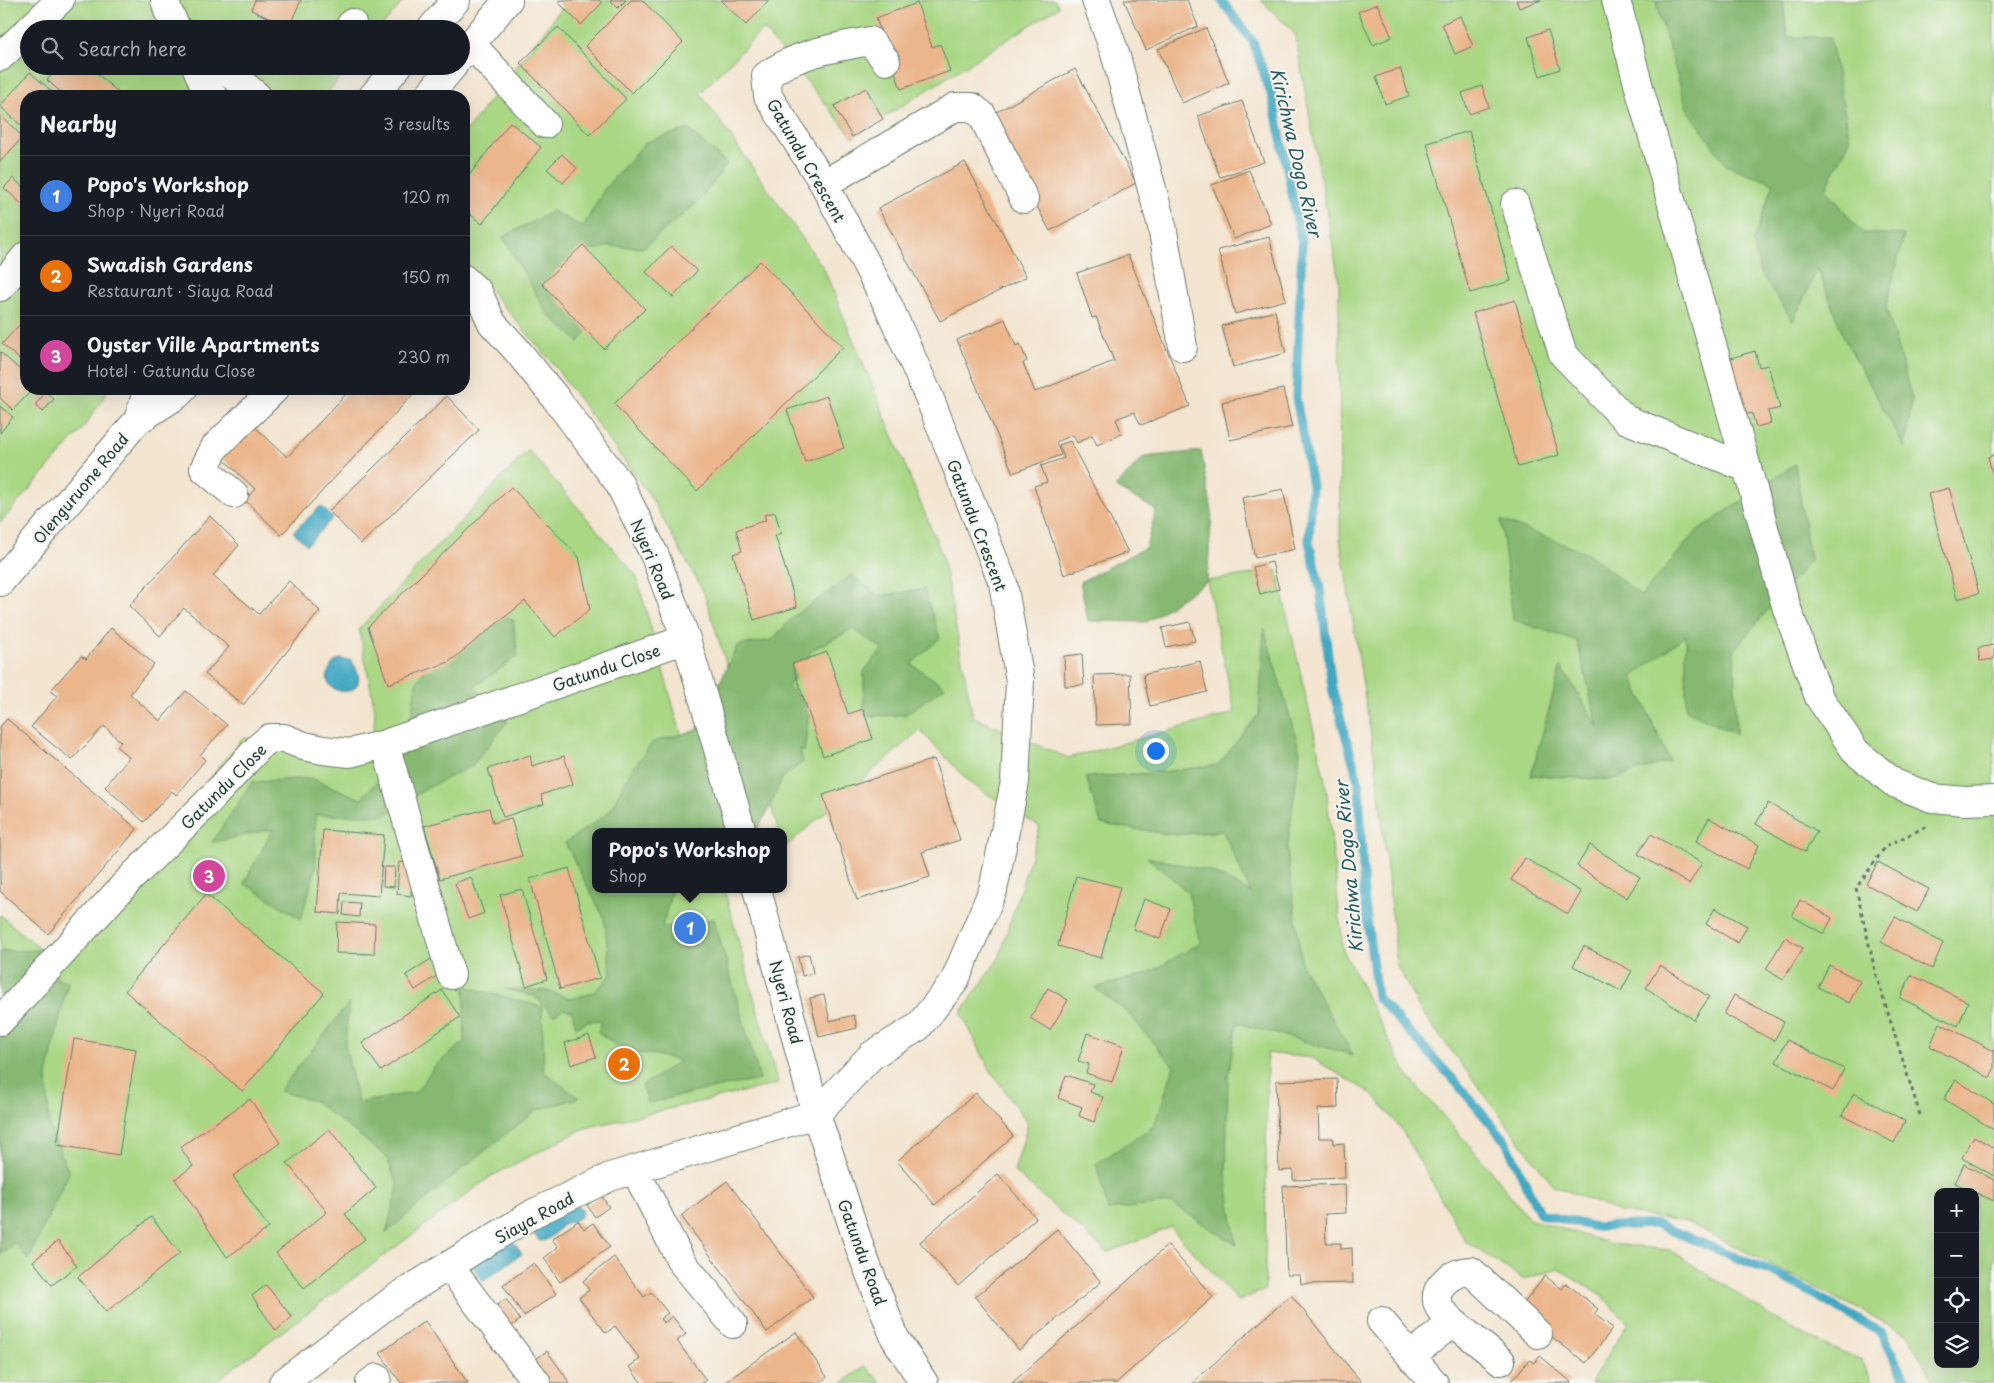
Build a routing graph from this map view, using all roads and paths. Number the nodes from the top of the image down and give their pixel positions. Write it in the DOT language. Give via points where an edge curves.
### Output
graph roads {
  1 [pos="60,0"];
  2 [pos="165,0"];
  3 [pos="456,0"];
  4 [pos="508,0"];
  5 [pos="1096,0"];
  6 [pos="1616,0"];
  7 [pos="39,20"];
  8 [pos="172,20"];
  9 [pos="439,20"];
  10 [pos="20,38"];
  11 [pos="470,45"];
  12 [pos="470,54"];
  13 [pos="0,57"];
  14 [pos="886,61"];
  15 [pos="200,75"];
  16 [pos="237,75"];
  17 [pos="390,75"];
  18 [pos="445,75"];
  19 [pos="206,90"];
  20 [pos="251,90"];
  21 [pos="378,90"];
  22 [pos="433,90"];
  23 [pos="545,124"];
  24 [pos="824,184"];
  25 [pos="1024,199"];
  26 [pos="1515,204"];
  27 [pos="20,263"];
  28 [pos="470,285"];
  29 [pos="0,287"];
  30 [pos="470,314"];
  31 [pos="492,323"];
  32 [pos="1183,347"];
  33 [pos="146,395"];
  34 [pos="177,395"];
  35 [pos="269,395"];
  36 [pos="138,420"];
  37 [pos="1747,468"];
  38 [pos="234,494"];
  39 [pos="0,582"];
  40 [pos="686,639"];
  41 [pos="385,744"];
  42 [pos="1994,800"];
  43 [pos="1935,821"];
  44 [pos="741,828"];
  45 [pos="758,893"];
  46 [pos="451,974"];
  47 [pos="0,1021"];
  48 [pos="816,1114"];
  49 [pos="1920,1115"];
  50 [pos="635,1170"];
  51 [pos="449,1266"];
  52 [pos="1382,1321"];
  53 [pos="1453,1322"];
  54 [pos="733,1324"];
  55 [pos="1538,1334"];
  56 [pos="1411,1356"];
  57 [pos="1501,1361"];
  58 [pos="286,1382"];
  59 [pos="537,1383"];
  60 [pos="924,1383"];
  61 [pos="1434,1383"];
  1 -- 7 [label="street"];
  2 -- 8 [label="street"];
  3 -- 9 [label="street"];
  4 -- 11 [label="street"];
  5 -- 32 [label="street" via="1115,53 1162,226"];
  6 -- 37 [label="street"];
  10 -- 13 [label="street"];
  12 -- 23 [label="street"];
  14 -- 24 [label="street, Gatundu Crescent" via="870,41 812,52 766,76 768,96"];
  15 -- 19 [label="street"];
  16 -- 20 [label="street"];
  17 -- 21 [label="street"];
  18 -- 22 [label="street"];
  24 -- 25 [label="street" via="955,107 972,108 982,115"];
  24 -- 48 [label="street, Gatundu Crescent" via="889,307 1003,583 1020,681 1015,782 993,890 954,982 918,1027 872,1055"];
  26 -- 37 [label="street" via="1563,354 1625,419"];
  27 -- 29 [label="street"];
  28 -- 31 [label="street, Nyeri Road" via="478,292"];
  30 -- 31 [label="street, Nyeri Road"];
  31 -- 40 [label="street, Nyeri Road" via="554,396 618,483 656,556"];
  33 -- 36 [label="street, Olenguruone Road"];
  34 -- 36 [label="street"];
  35 -- 38 [label="street" via="215,448 204,469"];
  36 -- 39 [label="street, Olenguruone Road"];
  37 -- 42 [label="street" via="1787,609 1819,697 1856,752 1894,783 1932,798 1965,802"];
  40 -- 41 [label="street, Gatundu Close"];
  40 -- 44 [label="street, Nyeri Road"];
  41 -- 46 [label="street"];
  41 -- 47 [label="street, Gatundu Close" via="350,753 314,748 284,738 270,738 128,880"];
  43 -- 49 [label="path" via="1886,846 1856,888 1876,975"];
  45 -- 48 [label="street, Nyeri Road"];
  48 -- 50 [label="street, Siaya Road"];
  48 -- 60 [label="street, Gatundu Road" via="861,1251 895,1338"];
  50 -- 51 [label="street, Siaya Road" via="610,1177 534,1214"];
  50 -- 54 [label="street" via="681,1261"];
  51 -- 58 [label="street, Siaya Road" via="396,1298"];
  51 -- 59 [label="street"];
  52 -- 56 [label="street"];
  53 -- 55 [label="street" via="1438,1307 1436,1297 1439,1288 1453,1274 1471,1271"];
  53 -- 56 [label="street"];
  53 -- 57 [label="street"];
  56 -- 61 [label="street"];
}
